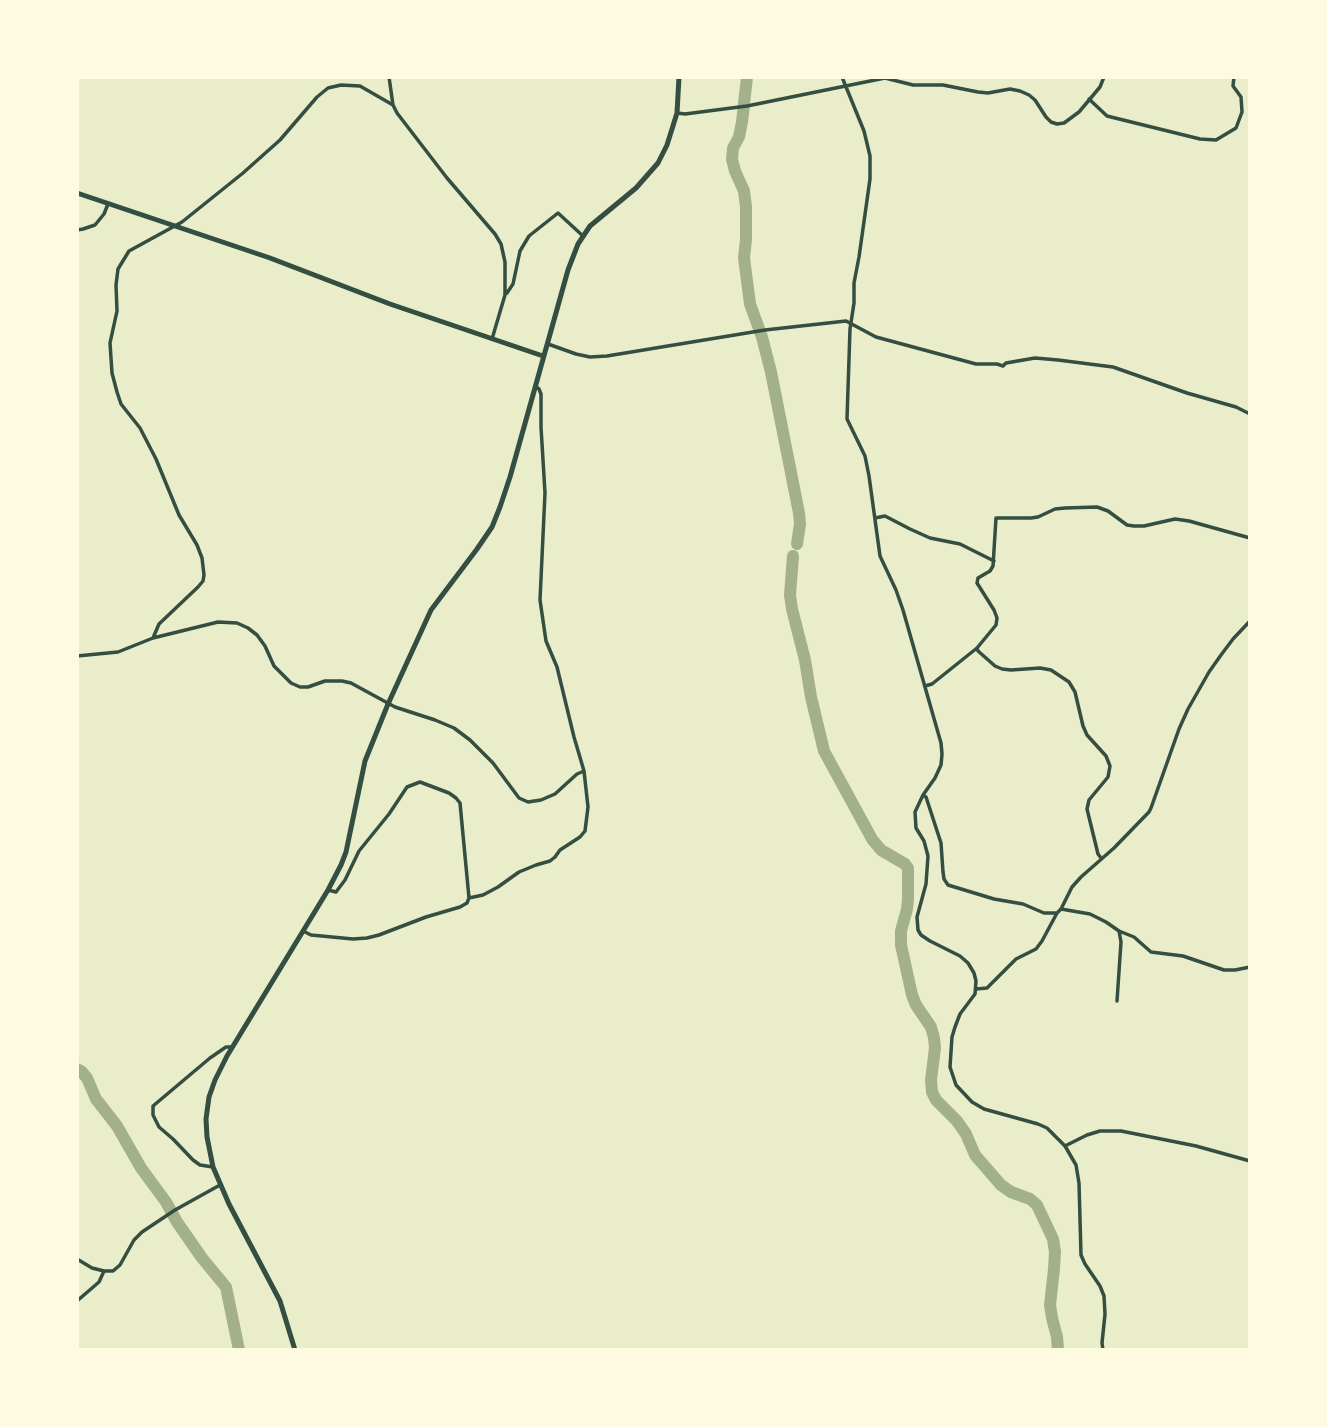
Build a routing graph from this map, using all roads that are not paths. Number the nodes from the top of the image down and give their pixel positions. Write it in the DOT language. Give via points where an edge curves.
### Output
graph roads {
  1 [pos="389,77"];
  2 [pos="679,77"];
  3 [pos="842,77"];
  4 [pos="1104,77"];
  5 [pos="1234,77"];
  6 [pos="845,86"];
  7 [pos="1089,99"];
  8 [pos="393,105"];
  9 [pos="677,113"];
  10 [pos="77,194"];
  11 [pos="108,204"];
  12 [pos="174,227"];
  13 [pos="77,230"];
  14 [pos="583,236"];
  15 [pos="505,295"];
  16 [pos="851,324"];
  17 [pos="492,339"];
  18 [pos="548,344"];
  19 [pos="543,356"];
  20 [pos="535,386"];
  21 [pos="1250,414"];
  22 [pos="875,518"];
  23 [pos="1250,538"];
  24 [pos="994,561"];
  25 [pos="1250,621"];
  26 [pos="153,638"];
  27 [pos="977,648"];
  28 [pos="77,656"];
  29 [pos="925,686"];
  30 [pos="388,704"];
  31 [pos="584,771"];
  32 [pos="923,795"];
  33 [pos="1101,859"];
  34 [pos="328,890"];
  35 [pos="469,898"];
  36 [pos="1061,909"];
  37 [pos="1057,913"];
  38 [pos="303,931"];
  39 [pos="1119,931"];
  40 [pos="1250,967"];
  41 [pos="976,989"];
  42 [pos="1117,1001"];
  43 [pos="232,1047"];
  44 [pos="1065,1146"];
  45 [pos="1250,1161"];
  46 [pos="213,1167"];
  47 [pos="220,1185"];
  48 [pos="77,1259"];
  49 [pos="104,1271"];
  50 [pos="77,1301"];
  51 [pos="295,1350"];
  52 [pos="1103,1350"];
  1 -- 8 [label="street"];
  2 -- 9 [label="main road"];
  3 -- 6 [label="street"];
  4 -- 7 [label="street"];
  5 -- 7 [label="street" via="1242,112 1236,128 1216,140 1107,116"];
  6 -- 7 [label="street" via="885,78 988,93 1020,90 1057,124 1072,118"];
  6 -- 9 [label="street" via="741,107"];
  6 -- 16 [label="street" via="870,156"];
  8 -- 12 [label="street" via="360,86 328,88 280,140"];
  8 -- 15 [label="street" via="501,244"];
  9 -- 14 [label="main road" via="658,163"];
  10 -- 11 [label="main road"];
  11 -- 12 [label="main road"];
  11 -- 13 [label="street" via="95,225"];
  12 -- 17 [label="main road"];
  12 -- 26 [label="street" via="129,251 118,270 110,343 121,404 140,428 202,558 203,581 159,624"];
  14 -- 15 [label="street" via="558,213 524,243 513,284"];
  14 -- 18 [label="main road"];
  15 -- 17 [label="street"];
  16 -- 18 [label="street" via="839,321 765,330 607,356 590,357"];
  16 -- 21 [label="street" via="884,340 976,364 1003,366 1035,358 1113,367"];
  16 -- 22 [label="street" via="847,419 865,456"];
  17 -- 19 [label="main road"];
  18 -- 19 [label="main road"];
  19 -- 20 [label="main road"];
  20 -- 30 [label="main road" via="492,527 431,610"];
  20 -- 31 [label="street" via="541,394 545,493 542,623"];
  22 -- 24 [label="street" via="885,516"];
  22 -- 29 [label="street" via="880,556 896,590"];
  23 -- 24 [label="street" via="1189,521 1134,526 1104,509 1065,508 1038,517 996,518"];
  24 -- 27 [label="street" via="977,583 998,618"];
  25 -- 33 [label="street" via="1209,672 1188,709 1151,808"];
  26 -- 28 [label="street" via="118,652"];
  26 -- 30 [label="street" via="218,622 237,623 257,635 274,666 292,683 308,687 342,681"];
  27 -- 29 [label="street"];
  27 -- 33 [label="street" via="1002,669 1051,670 1075,692 1083,726 1110,766 1087,809"];
  29 -- 32 [label="street" via="942,754 935,778"];
  30 -- 31 [label="street" via="454,728 493,763 519,798 528,802 555,794"];
  30 -- 34 [label="main road" via="365,761 346,852"];
  31 -- 35 [label="street" via="588,807 580,837 550,861"];
  32 -- 37 [label="street" via="941,842 948,884"];
  32 -- 41 [label="street" via="914,821 928,856 918,930 968,963"];
  33 -- 36 [label="street" via="1072,887"];
  34 -- 35 [label="street" via="336,892 359,850 407,787 420,782 449,793 460,803"];
  34 -- 38 [label="main road"];
  35 -- 38 [label="street" via="460,907 367,938"];
  36 -- 37 [label="street"];
  36 -- 39 [label="street" via="1090,914"];
  37 -- 41 [label="street" via="1035,948 987,988"];
  38 -- 43 [label="main road"];
  39 -- 40 [label="street" via="1151,952 1183,956 1224,970"];
  39 -- 42 [label="street"];
  41 -- 44 [label="street" via="952,1037 950,1067 956,1086 984,1109 1047,1128"];
  43 -- 46 [label="main road" via="208,1106 206,1137"];
  43 -- 46 [label="street" via="209,1058 153,1106 159,1127 193,1160"];
  44 -- 45 [label="street" via="1100,1131 1121,1131"];
  44 -- 52 [label="street" via="1079,1174 1081,1255 1104,1296"];
  46 -- 47 [label="main road"];
  47 -- 49 [label="street" via="142,1232 120,1265"];
  47 -- 51 [label="main road" via="280,1301"];
  48 -- 49 [label="street"];
  49 -- 50 [label="street" via="99,1282"];
}
